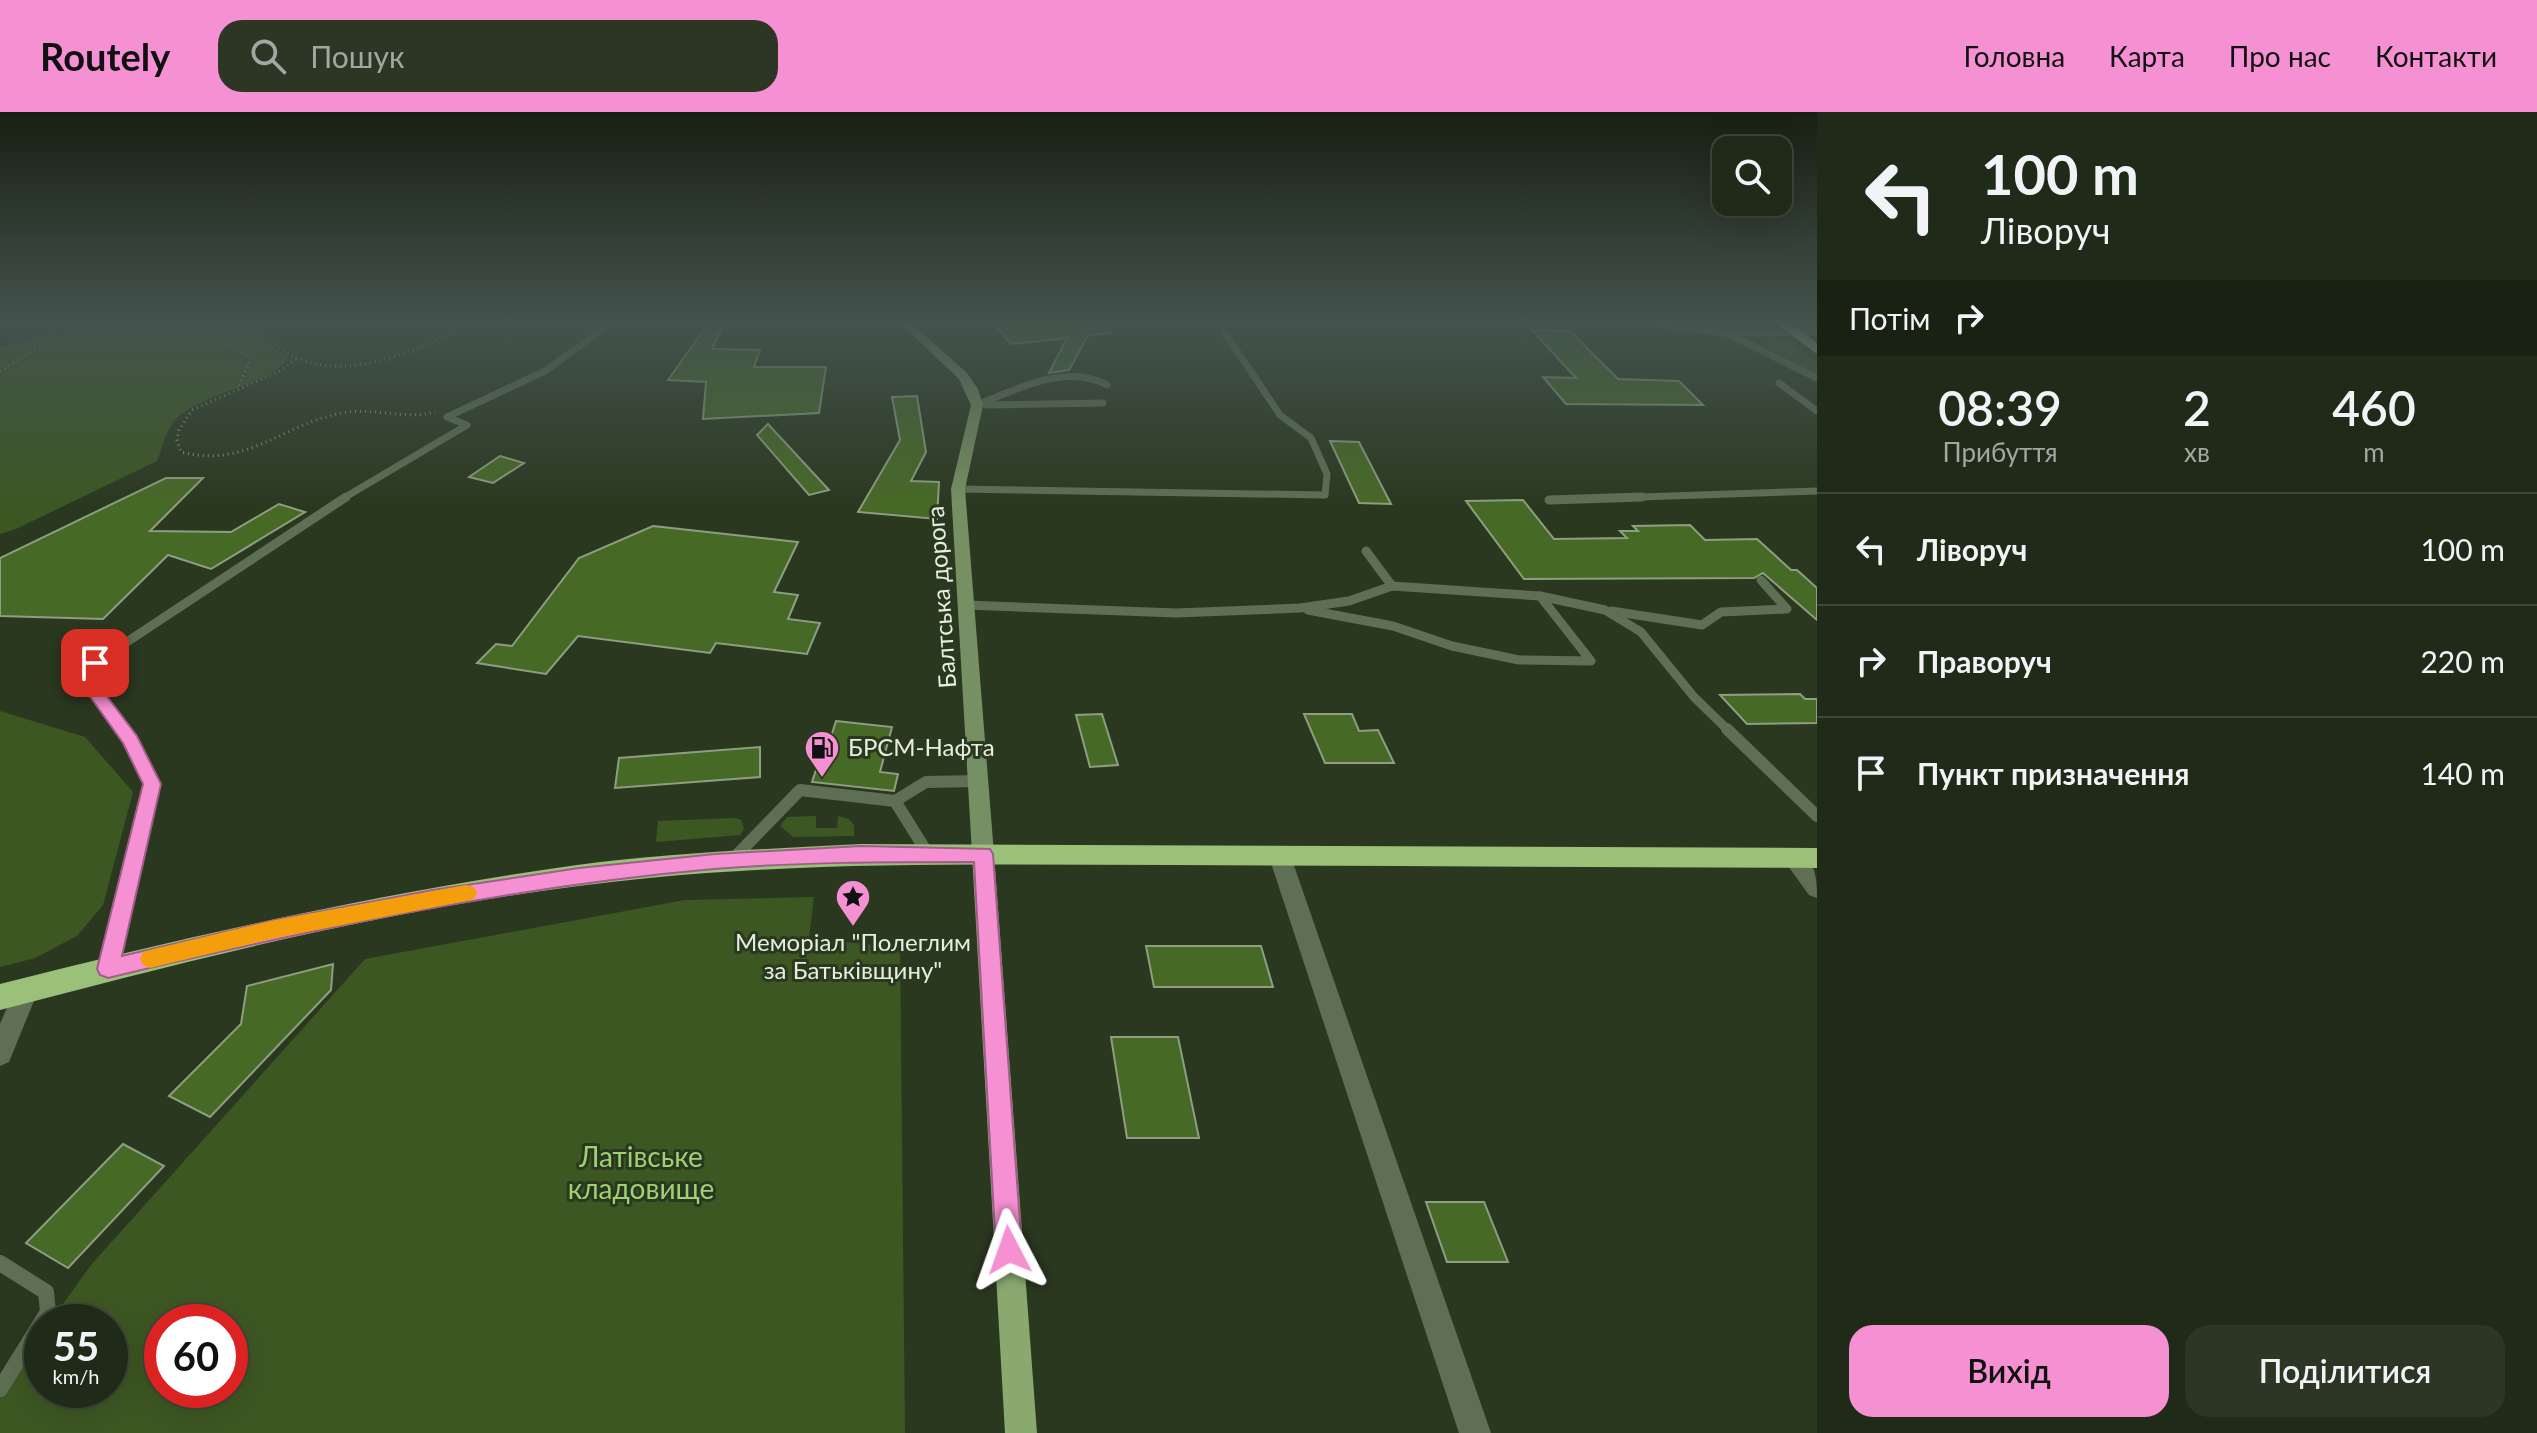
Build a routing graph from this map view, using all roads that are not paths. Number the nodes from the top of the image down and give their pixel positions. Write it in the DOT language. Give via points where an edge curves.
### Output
graph roads {
  1 [pos="520,383"];
  2 [pos="968,383"];
  3 [pos="1030,383"];
  4 [pos="1103,383"];
  5 [pos="1258,383"];
  6 [pos="1779,383"];
  7 [pos="1107,385"];
  8 [pos="1103,403"];
  9 [pos="977,405"];
  10 [pos="1817,411"];
  11 [pos="958,489"];
  12 [pos="1817,491"];
  13 [pos="1549,500"];
  14 [pos="1366,551"];
  15 [pos="1761,580"];
  16 [pos="1392,586"];
  17 [pos="1540,596"];
  18 [pos="966,605"];
  19 [pos="1300,608"];
  20 [pos="1605,610"];
  21 [pos="979,781"];
  22 [pos="895,801"];
  23 [pos="1817,816"];
  24 [pos="928,854"];
  25 [pos="983,854"];
  26 [pos="1280,857"];
  27 [pos="1806,859"];
  28 [pos="731,861"];
  29 [pos="1817,889"];
  30 [pos="108,969"];
  31 [pos="26,991"];
  32 [pos="0,997"];
  33 [pos="0,1054"];
  34 [pos="0,1263"];
  35 [pos="0,1389"];
  36 [pos="1021,1433"];
  37 [pos="1475,1433"];
  1 -- 30 [label="lane" via="447,417 467,425 305,521 95,663 89,684 131,740 152,784"];
  2 -- 9 [label="main road"];
  3 -- 9 [label="lane"];
  4 -- 7 [label="lane"];
  5 -- 11 [label="lane" via="1280,415 1311,438 1327,474 1325,495"];
  6 -- 10 [label="lane"];
  8 -- 9 [label="lane"];
  9 -- 11 [label="main road, Балтська дорога"];
  11 -- 18 [label="main road, Балтська дорога"];
  12 -- 13 [label="lane"];
  14 -- 16 [label="lane"];
  15 -- 20 [label="lane" via="1787,609 1721,612 1702,625"];
  16 -- 17 [label="lane"];
  16 -- 19 [label="lane" via="1349,601"];
  17 -- 19 [label="lane" via="1591,661 1519,660"];
  17 -- 20 [label="lane"];
  18 -- 19 [label="lane" via="1176,613"];
  18 -- 21 [label="main road, Балтська дорога"];
  20 -- 23 [label="lane" via="1641,632 1694,697"];
  21 -- 22 [label="lane" via="926,782"];
  21 -- 25 [label="main road, Балтська дорога"];
  22 -- 24 [label="lane"];
  22 -- 28 [label="lane" via="800,790"];
  24 -- 25 [label="highway"];
  24 -- 28 [label="highway"];
  25 -- 26 [label="highway"];
  25 -- 36 [label="main road"];
  26 -- 27 [label="highway"];
  26 -- 37 [label="street"];
  27 -- 29 [label="street"];
  28 -- 30 [label="highway" via="433,898"];
  30 -- 31 [label="highway"];
  31 -- 32 [label="highway"];
  31 -- 33 [label="street"];
  34 -- 35 [label="lane" via="46,1292 48,1312"];
}
